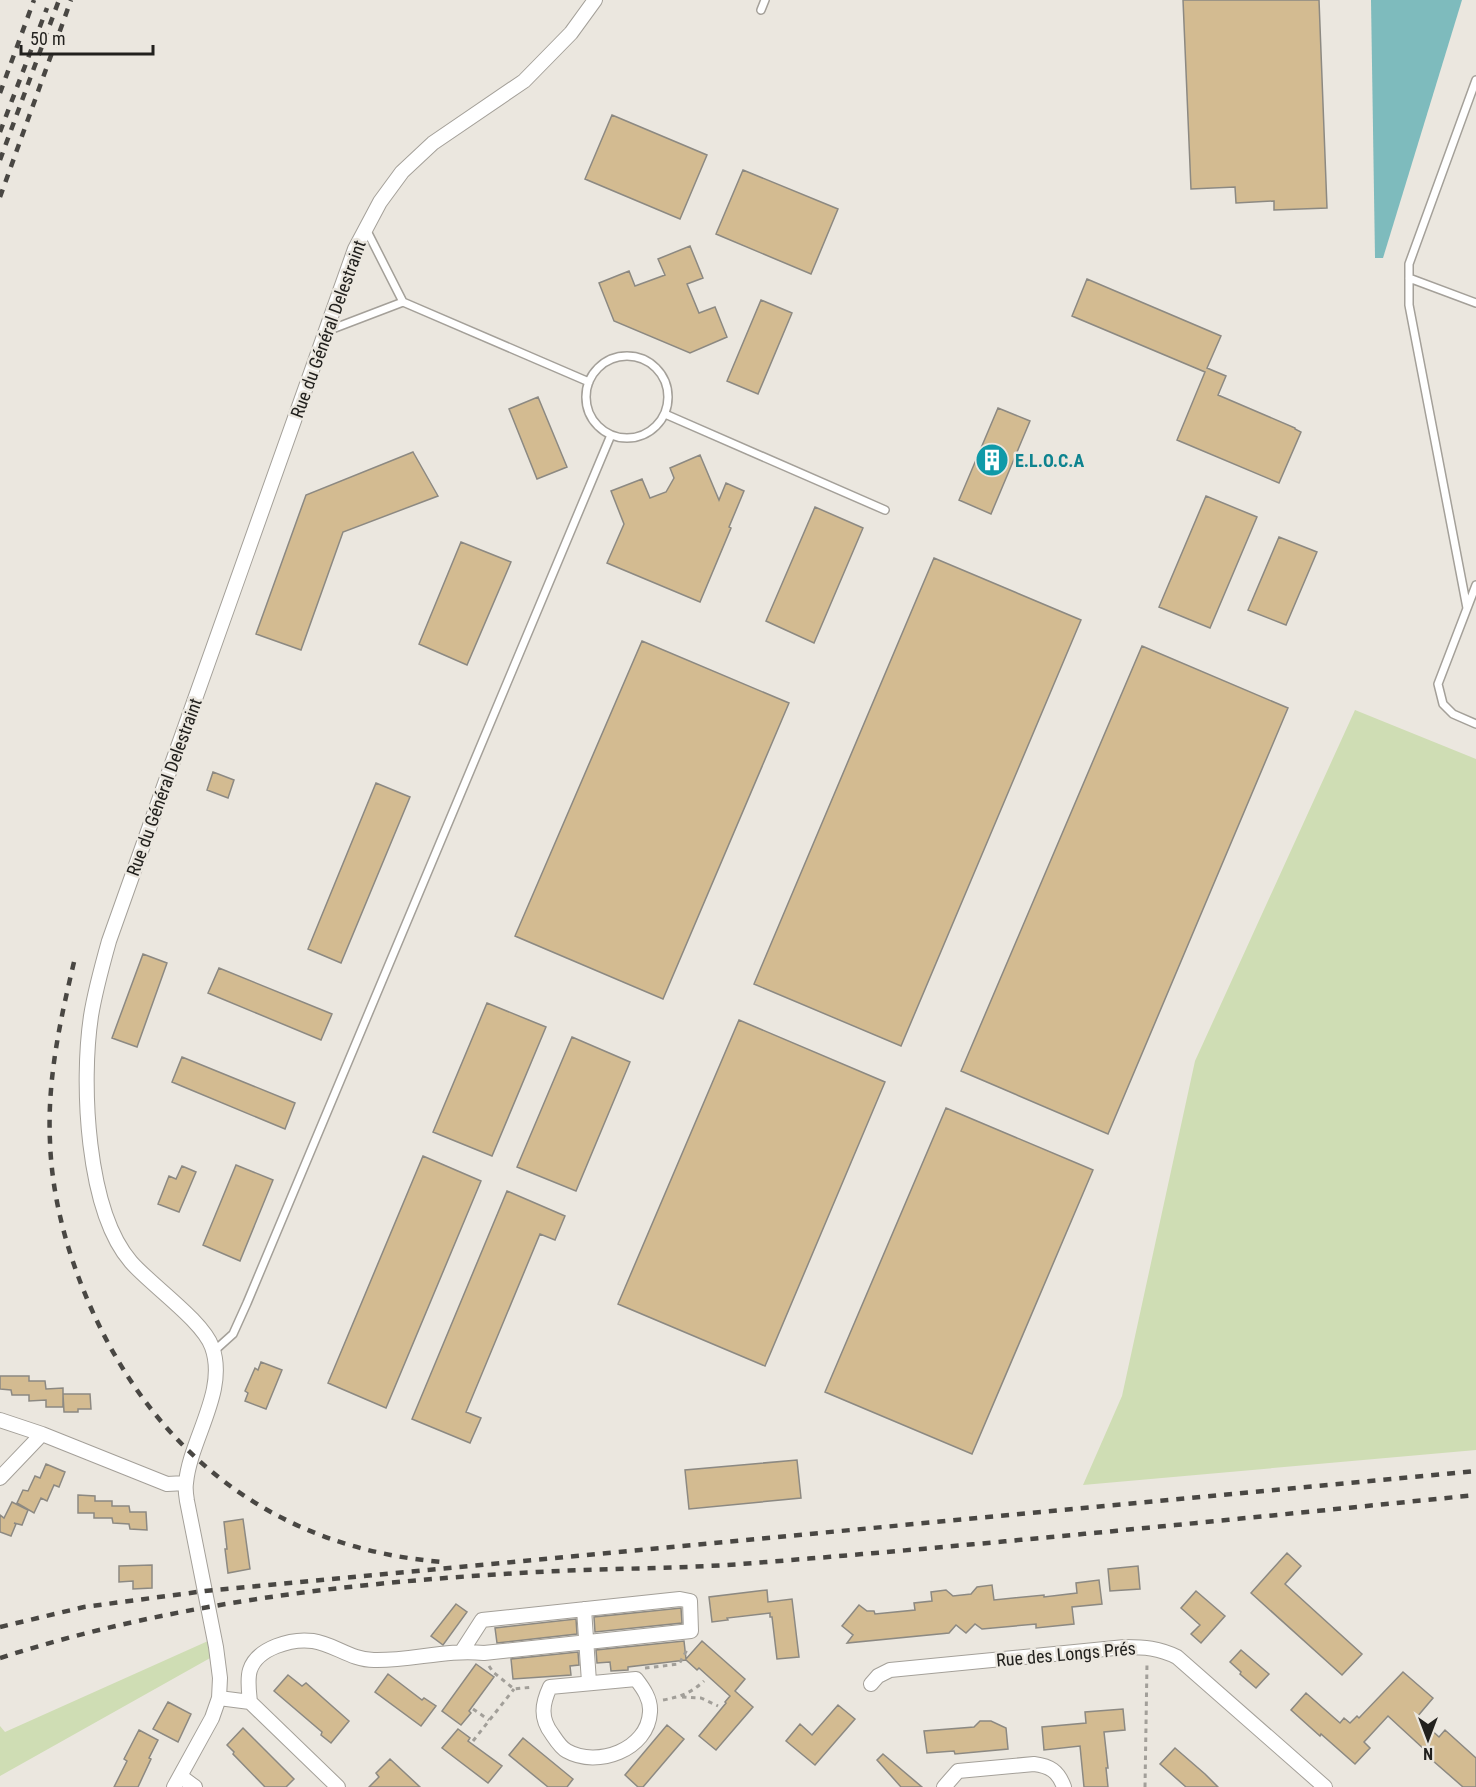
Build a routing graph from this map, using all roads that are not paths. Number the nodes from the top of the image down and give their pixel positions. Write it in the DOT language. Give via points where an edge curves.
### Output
graph roads {
  1 [pos="595,0"];
  2 [pos="765,0"];
  3 [pos="761,10"];
  4 [pos="1476,80"];
  5 [pos="366,229"];
  6 [pos="1410,278"];
  7 [pos="403,302"];
  8 [pos="1476,303"];
  9 [pos="326,332"];
  10 [pos="589,382"];
  11 [pos="664,414"];
  12 [pos="611,435"];
  13 [pos="885,510"];
  14 [pos="1476,585"];
  15 [pos="1467,608"];
  16 [pos="1476,724"];
  17 [pos="213,1352"];
  18 [pos="0,1420"];
  19 [pos="42,1434"];
  20 [pos="0,1478"];
  21 [pos="186,1483"];
  22 [pos="584,1609"];
  23 [pos="586,1641"];
  24 [pos="462,1651"];
  25 [pos="589,1682"];
  26 [pos="871,1684"];
  27 [pos="219,1698"];
  28 [pos="250,1702"];
  29 [pos="177,1781"];
  30 [pos="195,1787"];
  31 [pos="338,1787"];
  32 [pos="944,1787"];
  33 [pos="1064,1787"];
  34 [pos="1325,1787"];
  1 -- 5 [label="street, Rue du Général Delestraint" via="571,33 524,81 433,143 402,172"];
  2 -- 3 [label="lane"];
  4 -- 6 [label="lane" via="1410,264"];
  5 -- 7 [label="lane"];
  5 -- 9 [label="street, Rue du Général Delestraint" via="355,249"];
  6 -- 8 [label="lane"];
  6 -- 15 [label="lane" via="1409,305"];
  7 -- 9 [label="lane"];
  7 -- 10 [label="lane"];
  9 -- 17 [label="street, Rue du Général Delestraint" via="109,941 91,1017 86,1093 91,1157 104,1212 129,1261 202,1331"];
  10 -- 11 [label="lane" via="603,363 614,358 626,356 648,362 668,391"];
  10 -- 12 [label="lane" via="589,413"];
  11 -- 12 [label="lane" via="648,433 623,438"];
  11 -- 13 [label="lane"];
  12 -- 17 [label="lane" via="243,1312 233,1334"];
  14 -- 15 [label="lane"];
  15 -- 16 [label="lane" via="1438,684 1443,704 1453,714"];
  17 -- 21 [label="street, Rue du Général Delestraint" via="215,1386"];
  18 -- 19 [label="street"];
  19 -- 20 [label="street"];
  19 -- 21 [label="street" via="167,1484"];
  21 -- 27 [label="street, Rue du Général Delestraint" via="216,1647"];
  22 -- 23 [label="street"];
  22 -- 23 [label="street" via="690,1601 691,1631"];
  22 -- 24 [label="street" via="482,1620"];
  23 -- 24 [label="street" via="484,1653"];
  23 -- 25 [label="street"];
  24 -- 28 [label="street" via="371,1660 312,1641 282,1645 254,1661 249,1671"];
  25 -- 25 [label="street" via="636,1679 649,1703 646,1726 635,1742 620,1753 601,1757 565,1751 546,1726 542,1711 550,1687"];
  26 -- 34 [label="street, Rue des Longs Prés" via="891,1670 1125,1647 1163,1650 1176,1657"];
  27 -- 28 [label="street"];
  27 -- 29 [label="street"];
  28 -- 31 [label="street"];
  29 -- 30 [label="street"];
  32 -- 33 [label="street" via="958,1771 1034,1764 1055,1771"];
}
